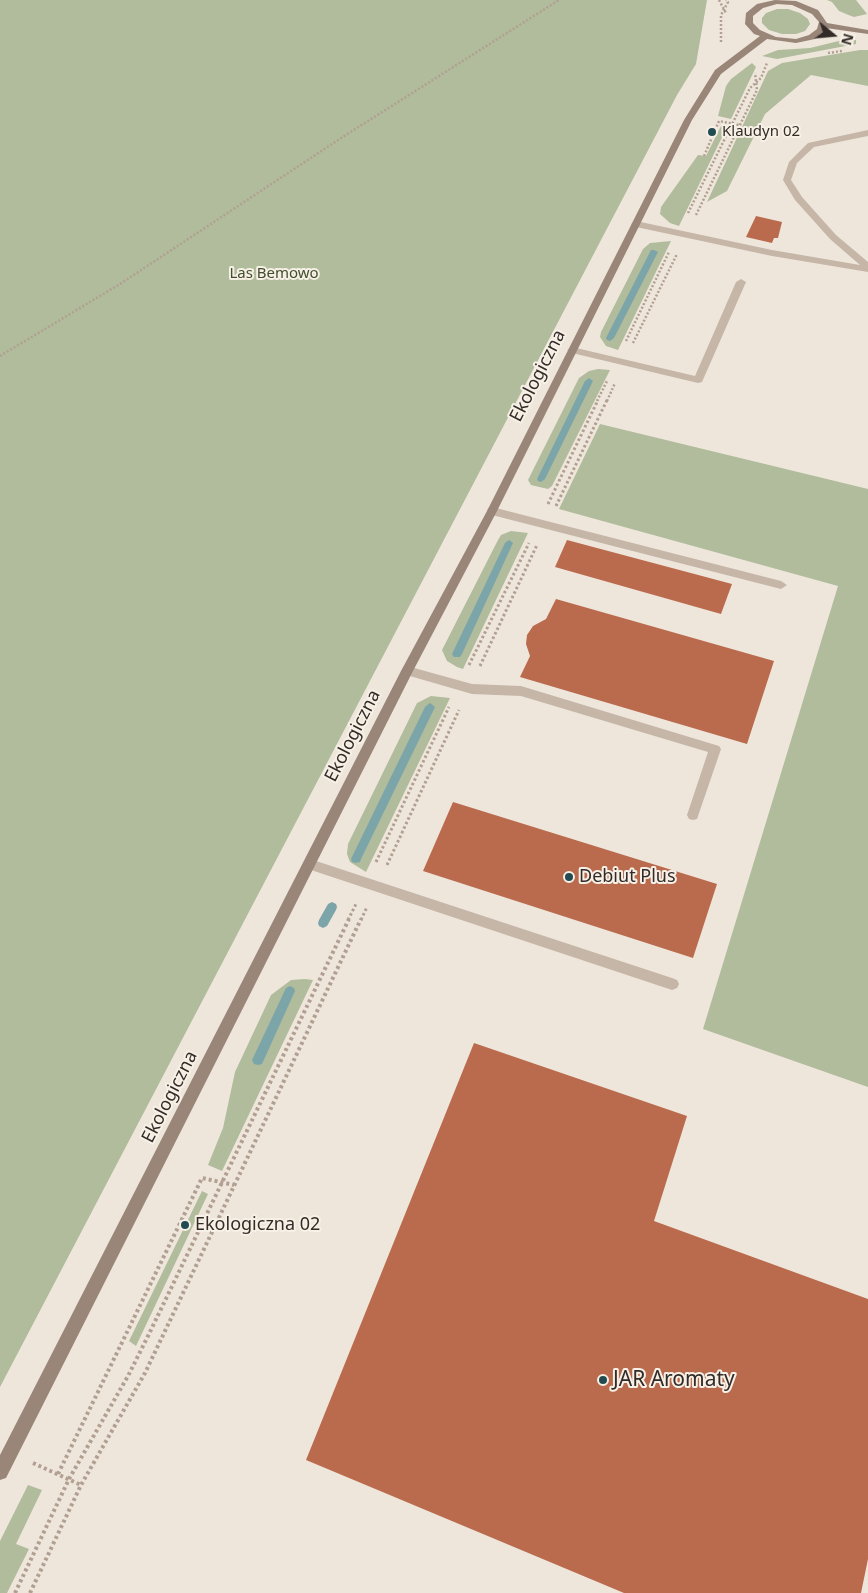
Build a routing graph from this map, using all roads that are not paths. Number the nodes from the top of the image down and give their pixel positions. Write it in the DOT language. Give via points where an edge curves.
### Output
graph roads {
  1 [pos="756,0"];
  2 [pos="764,4"];
  3 [pos="823,25"];
  4 [pos="868,32"];
  5 [pos="765,36"];
  6 [pos="868,132"];
  7 [pos="636,224"];
  8 [pos="868,268"];
  9 [pos="741,282"];
  10 [pos="572,350"];
  11 [pos="492,511"];
  12 [pos="781,585"];
  13 [pos="407,671"];
  14 [pos="693,816"];
  15 [pos="310,864"];
  16 [pos="672,984"];
  17 [pos="0,1472"];
  1 -- 2 [label="street"];
  2 -- 3 [label="street" via="783,2 803,6 818,14"];
  2 -- 5 [label="street" via="751,13 748,20 752,28"];
  3 -- 4 [label="street"];
  3 -- 5 [label="street" via="818,33 806,39 788,41"];
  5 -- 7 [label="street, Ekologiczna" via="712,78"];
  6 -- 8 [label="lane" via="812,145 793,162 788,180 798,198 833,237"];
  7 -- 8 [label="lane" via="820,262"];
  7 -- 10 [label="street, Ekologiczna"];
  9 -- 10 [label="lane" via="698,380"];
  10 -- 11 [label="street, Ekologiczna"];
  11 -- 12 [label="lane"];
  11 -- 13 [label="street, Ekologiczna"];
  13 -- 14 [label="lane" via="464,687 520,692 715,749"];
  13 -- 15 [label="street, Ekologiczna"];
  15 -- 16 [label="lane"];
  15 -- 17 [label="street, Ekologiczna"];
}
